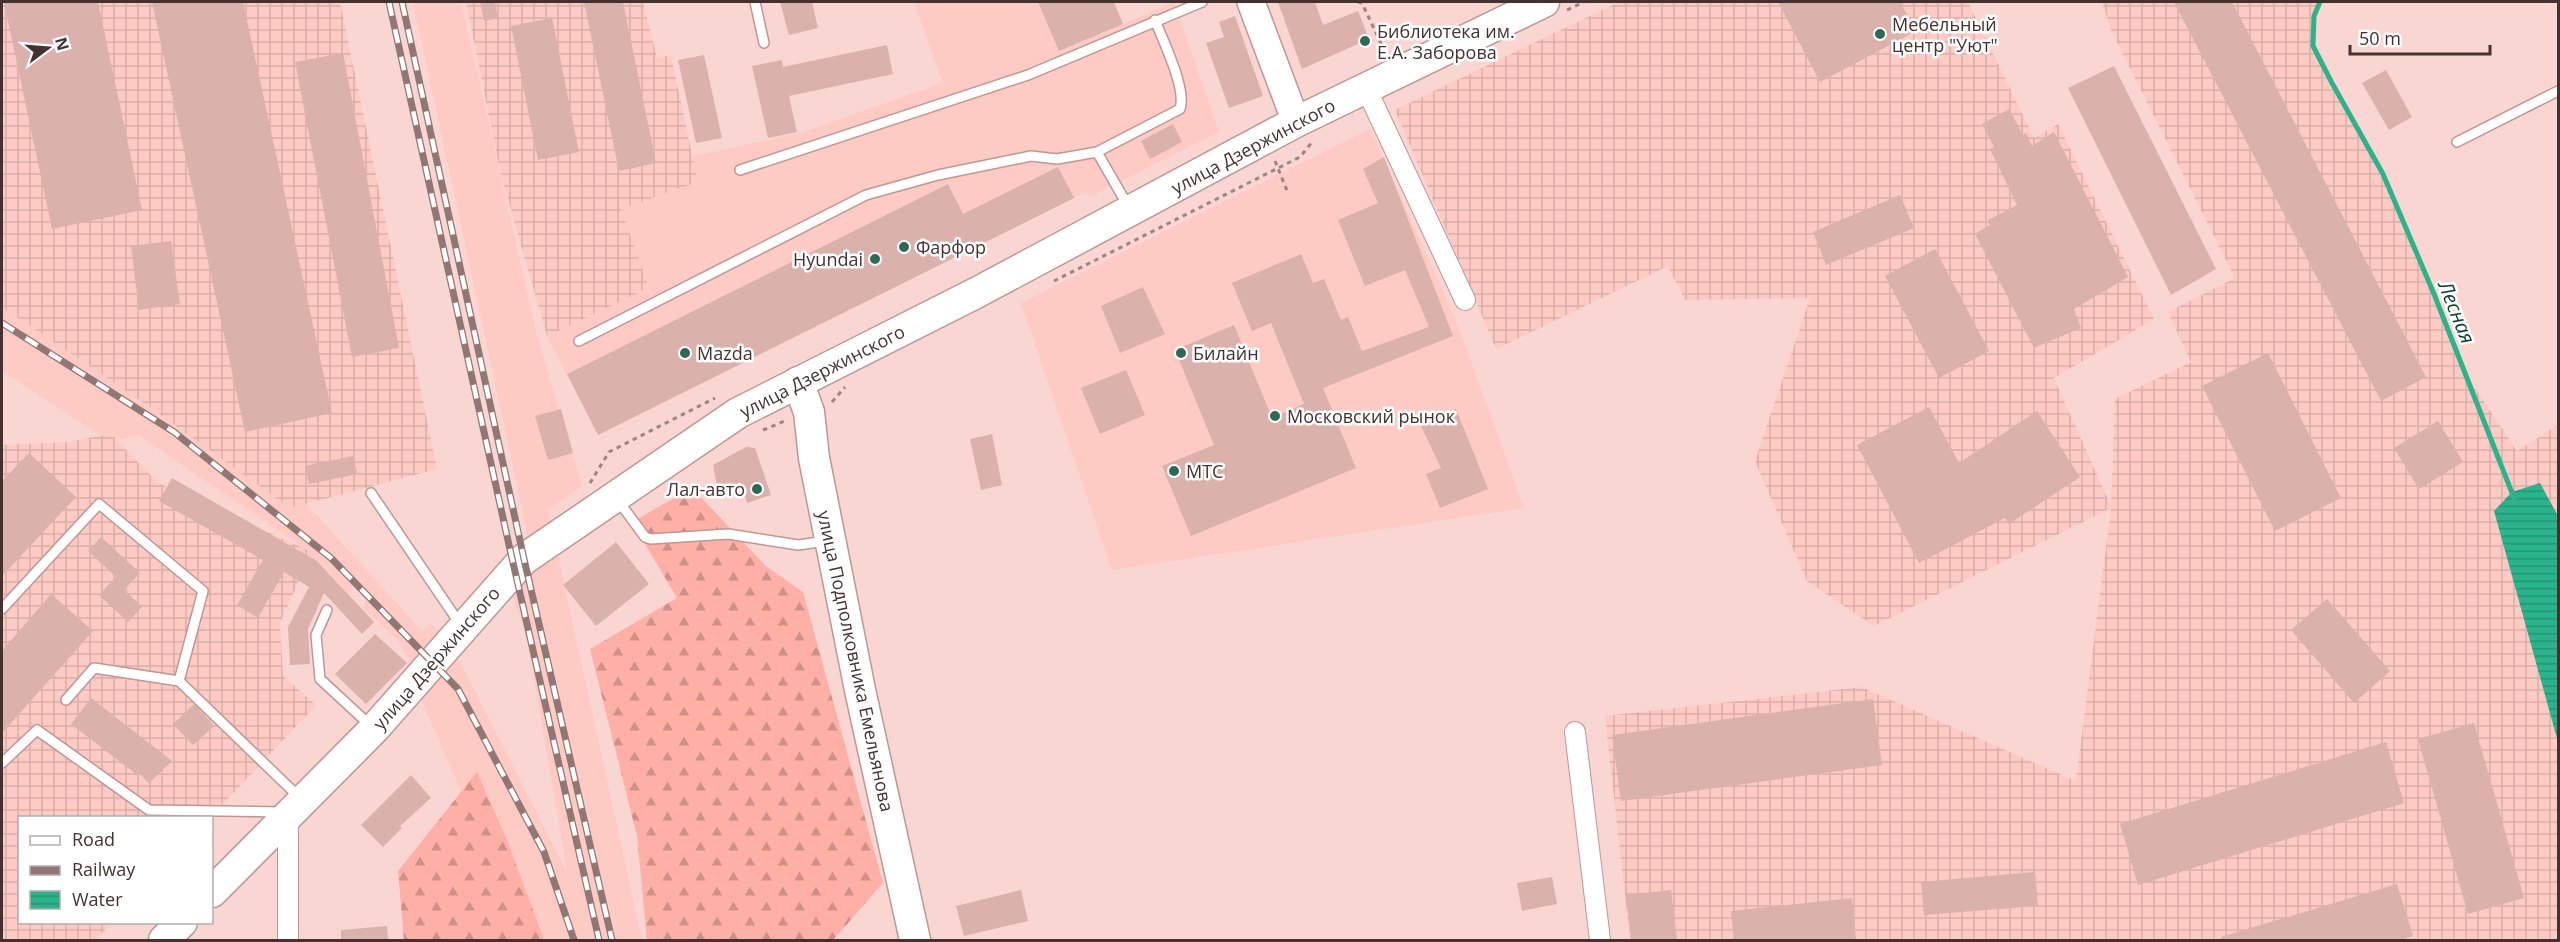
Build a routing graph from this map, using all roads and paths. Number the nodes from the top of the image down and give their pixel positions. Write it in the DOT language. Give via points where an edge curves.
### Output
graph roads {
  1 [pos="755,2"];
  2 [pos="1202,2"];
  3 [pos="1251,2"];
  4 [pos="1358,2"];
  5 [pos="1584,2"];
  6 [pos="1553,7"];
  7 [pos="1155,20"];
  8 [pos="764,43"];
  9 [pos="1386,52"];
  10 [pos="1366,88"];
  11 [pos="2559,91"];
  12 [pos="1306,130"];
  13 [pos="2457,142"];
  14 [pos="1097,152"];
  15 [pos="740,170"];
  16 [pos="1131,211"];
  17 [pos="1048,284"];
  18 [pos="1465,300"];
  19 [pos="579,341"];
  20 [pos="798,382"];
  21 [pos="849,383"];
  22 [pos="809,412"];
  23 [pos="754,433"];
  24 [pos="371,493"];
  25 [pos="616,497"];
  26 [pos="831,541"];
  27 [pos="2,609"];
  28 [pos="327,610"];
  29 [pos="464,629"];
  30 [pos="180,681"];
  31 [pos="66,700"];
  32 [pos="374,729"];
  33 [pos="1575,732"];
  34 [pos="2,763"];
  35 [pos="296,806"];
  36 [pos="213,891"];
  37 [pos="180,924"];
  38 [pos="164,940"];
  39 [pos="288,940"];
  40 [pos="915,940"];
  41 [pos="1600,940"];
  1 -- 8 [label="lane"];
  2 -- 7 [label="lane"];
  3 -- 12 [label="main road"];
  4 -- 9 [label="path" via="1362,3"];
  5 -- 6 [label="path"];
  6 -- 10 [label="main road, улица Дзержинского"];
  7 -- 14 [label="lane" via="1181,90 1180,109"];
  7 -- 15 [label="lane" via="1028,75"];
  10 -- 12 [label="main road, улица Дзержинского"];
  10 -- 18 [label="street"];
  11 -- 13 [label="lane"];
  12 -- 16 [label="main road, улица Дзержинского"];
  12 -- 17 [label="path" via="1300,158"];
  14 -- 16 [label="lane"];
  14 -- 19 [label="lane" via="1057,159 1031,156 866,195"];
  16 -- 20 [label="main road, улица Дзержинского"];
  20 -- 22 [label="main road, улица Подполковника Емельянова"];
  20 -- 25 [label="main road, улица Дзержинского" via="738,413"];
  21 -- 22 [label="path" via="830,405"];
  22 -- 23 [label="path"];
  22 -- 26 [label="main road, улица Подполковника Емельянова"];
  24 -- 29 [label="lane"];
  25 -- 26 [label="lane" via="645,537 651,539 728,534 798,545"];
  25 -- 29 [label="main road, улица Дзержинского" via="524,559"];
  26 -- 40 [label="main road, улица Подполковника Емельянова"];
  27 -- 30 [label="lane" via="99,504 203,591"];
  28 -- 32 [label="lane" via="316,635 320,679"];
  29 -- 32 [label="main road, улица Дзержинского"];
  30 -- 31 [label="lane" via="94,668"];
  30 -- 35 [label="lane"];
  32 -- 35 [label="main road, улица Дзержинского"];
  33 -- 41 [label="street"];
  34 -- 35 [label="lane" via="37,730 149,810"];
  35 -- 36 [label="main road, улица Дзержинского"];
  35 -- 39 [label="street" via="288,828"];
  37 -- 38 [label="main road"];
}
